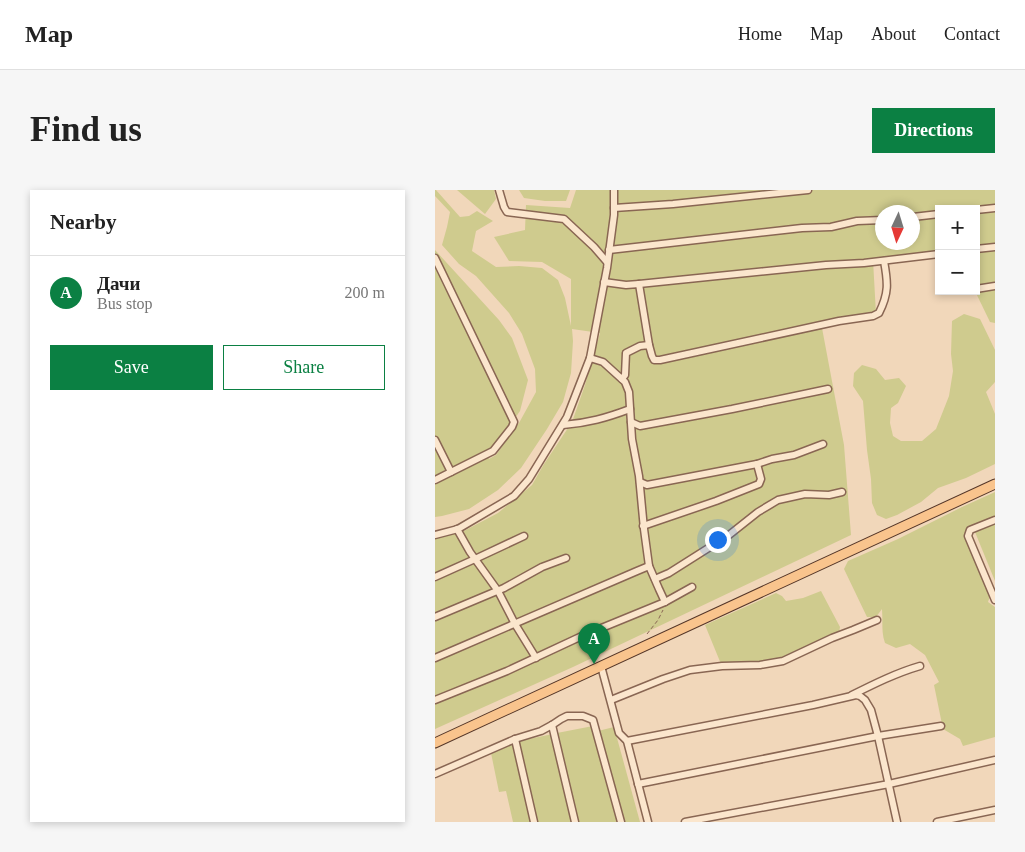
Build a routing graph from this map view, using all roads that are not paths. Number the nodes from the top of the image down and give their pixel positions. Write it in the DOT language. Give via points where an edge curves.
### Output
graph roads {
  1 [pos="499,190"];
  2 [pos="614,190"];
  3 [pos="808,190"];
  4 [pos="614,208"];
  5 [pos="995,208"];
  6 [pos="980,210"];
  7 [pos="935,214"];
  8 [pos="920,216"];
  9 [pos="875,221"];
  10 [pos="995,247"];
  11 [pos="980,249"];
  12 [pos="609,250"];
  13 [pos="935,254"];
  14 [pos="435,258"];
  15 [pos="884,260"];
  16 [pos="607,262"];
  17 [pos="604,282"];
  18 [pos="639,284"];
  19 [pos="995,286"];
  20 [pos="980,288"];
  21 [pos="649,345"];
  22 [pos="590,358"];
  23 [pos="622,379"];
  24 [pos="828,389"];
  25 [pos="630,409"];
  26 [pos="631,422"];
  27 [pos="563,425"];
  28 [pos="435,440"];
  29 [pos="823,444"];
  30 [pos="757,464"];
  31 [pos="451,472"];
  32 [pos="435,480"];
  33 [pos="640,482"];
  34 [pos="995,484"];
  35 [pos="842,492"];
  36 [pos="995,520"];
  37 [pos="643,526"];
  38 [pos="457,529"];
  39 [pos="435,535"];
  40 [pos="523,536"];
  41 [pos="566,558"];
  42 [pos="475,559"];
  43 [pos="649,566"];
  44 [pos="435,577"];
  45 [pos="655,579"];
  46 [pos="693,587"];
  47 [pos="498,590"];
  48 [pos="995,600"];
  49 [pos="665,602"];
  50 [pos="435,617"];
  51 [pos="877,620"];
  52 [pos="515,624"];
  53 [pos="435,658"];
  54 [pos="536,658"];
  55 [pos="601,666"];
  56 [pos="919,666"];
  57 [pos="847,698"];
  58 [pos="435,700"];
  59 [pos="611,700"];
  60 [pos="552,725"];
  61 [pos="941,726"];
  62 [pos="878,736"];
  63 [pos="515,739"];
  64 [pos="627,741"];
  65 [pos="435,742"];
  66 [pos="995,760"];
  67 [pos="435,774"];
  68 [pos="638,784"];
  69 [pos="889,784"];
  70 [pos="995,810"];
  71 [pos="534,822"];
  72 [pos="575,822"];
  73 [pos="621,822"];
  74 [pos="648,822"];
  75 [pos="685,822"];
  76 [pos="897,822"];
  77 [pos="937,822"];
  1 -- 16 [label="lane" via="507,212 564,220"];
  2 -- 4 [label="lane"];
  3 -- 4 [label="lane"];
  4 -- 12 [label="lane"];
  5 -- 6 [label="lane"];
  7 -- 8 [label="lane"];
  9 -- 12 [label="lane"];
  10 -- 11 [label="lane"];
  12 -- 16 [label="lane"];
  13 -- 15 [label="lane"];
  14 -- 31 [label="lane" via="514,422 493,451"];
  15 -- 18 [label="lane"];
  15 -- 21 [label="lane" via="888,280 886,300 879,313 873,316 839,320 660,360 654,360"];
  16 -- 17 [label="lane"];
  17 -- 18 [label="lane"];
  17 -- 22 [label="lane"];
  18 -- 21 [label="lane"];
  19 -- 20 [label="lane"];
  21 -- 23 [label="lane" via="626,353"];
  22 -- 23 [label="lane" via="603,362"];
  22 -- 27 [label="lane"];
  23 -- 25 [label="lane" via="629,392"];
  24 -- 26 [label="lane" via="640,426"];
  25 -- 26 [label="lane"];
  25 -- 27 [label="lane" via="606,418"];
  26 -- 33 [label="lane"];
  27 -- 38 [label="lane" via="529,480 514,496"];
  28 -- 31 [label="lane"];
  29 -- 30 [label="lane"];
  30 -- 33 [label="lane" via="647,485"];
  30 -- 37 [label="lane" via="759,484"];
  31 -- 32 [label="lane"];
  33 -- 37 [label="lane"];
  34 -- 55 [label="main road"];
  35 -- 45 [label="lane" via="805,494 778,500 729,535"];
  36 -- 48 [label="lane" via="969,530 968,536"];
  37 -- 43 [label="lane"];
  38 -- 39 [label="lane"];
  38 -- 42 [label="lane"];
  40 -- 42 [label="lane"];
  41 -- 47 [label="lane"];
  42 -- 44 [label="lane"];
  42 -- 47 [label="lane"];
  43 -- 45 [label="lane"];
  43 -- 52 [label="lane"];
  45 -- 49 [label="lane"];
  46 -- 49 [label="lane"];
  47 -- 50 [label="lane"];
  47 -- 52 [label="lane"];
  49 -- 54 [label="lane"];
  51 -- 59 [label="lane" via="783,661 689,670"];
  52 -- 53 [label="lane"];
  52 -- 54 [label="lane"];
  54 -- 58 [label="lane"];
  55 -- 59 [label="lane"];
  55 -- 65 [label="main road"];
  56 -- 57 [label="lane"];
  57 -- 62 [label="lane" via="860,696 869,705"];
  57 -- 64 [label="lane"];
  59 -- 64 [label="lane" via="619,733"];
  60 -- 63 [label="lane"];
  60 -- 72 [label="lane"];
  60 -- 73 [label="lane" via="571,716 593,720"];
  61 -- 62 [label="lane"];
  62 -- 68 [label="lane"];
  62 -- 69 [label="lane"];
  63 -- 67 [label="lane"];
  63 -- 71 [label="lane"];
  64 -- 68 [label="lane"];
  66 -- 69 [label="lane"];
  68 -- 74 [label="lane"];
  69 -- 75 [label="lane"];
  69 -- 76 [label="lane"];
  70 -- 77 [label="lane"];
}
